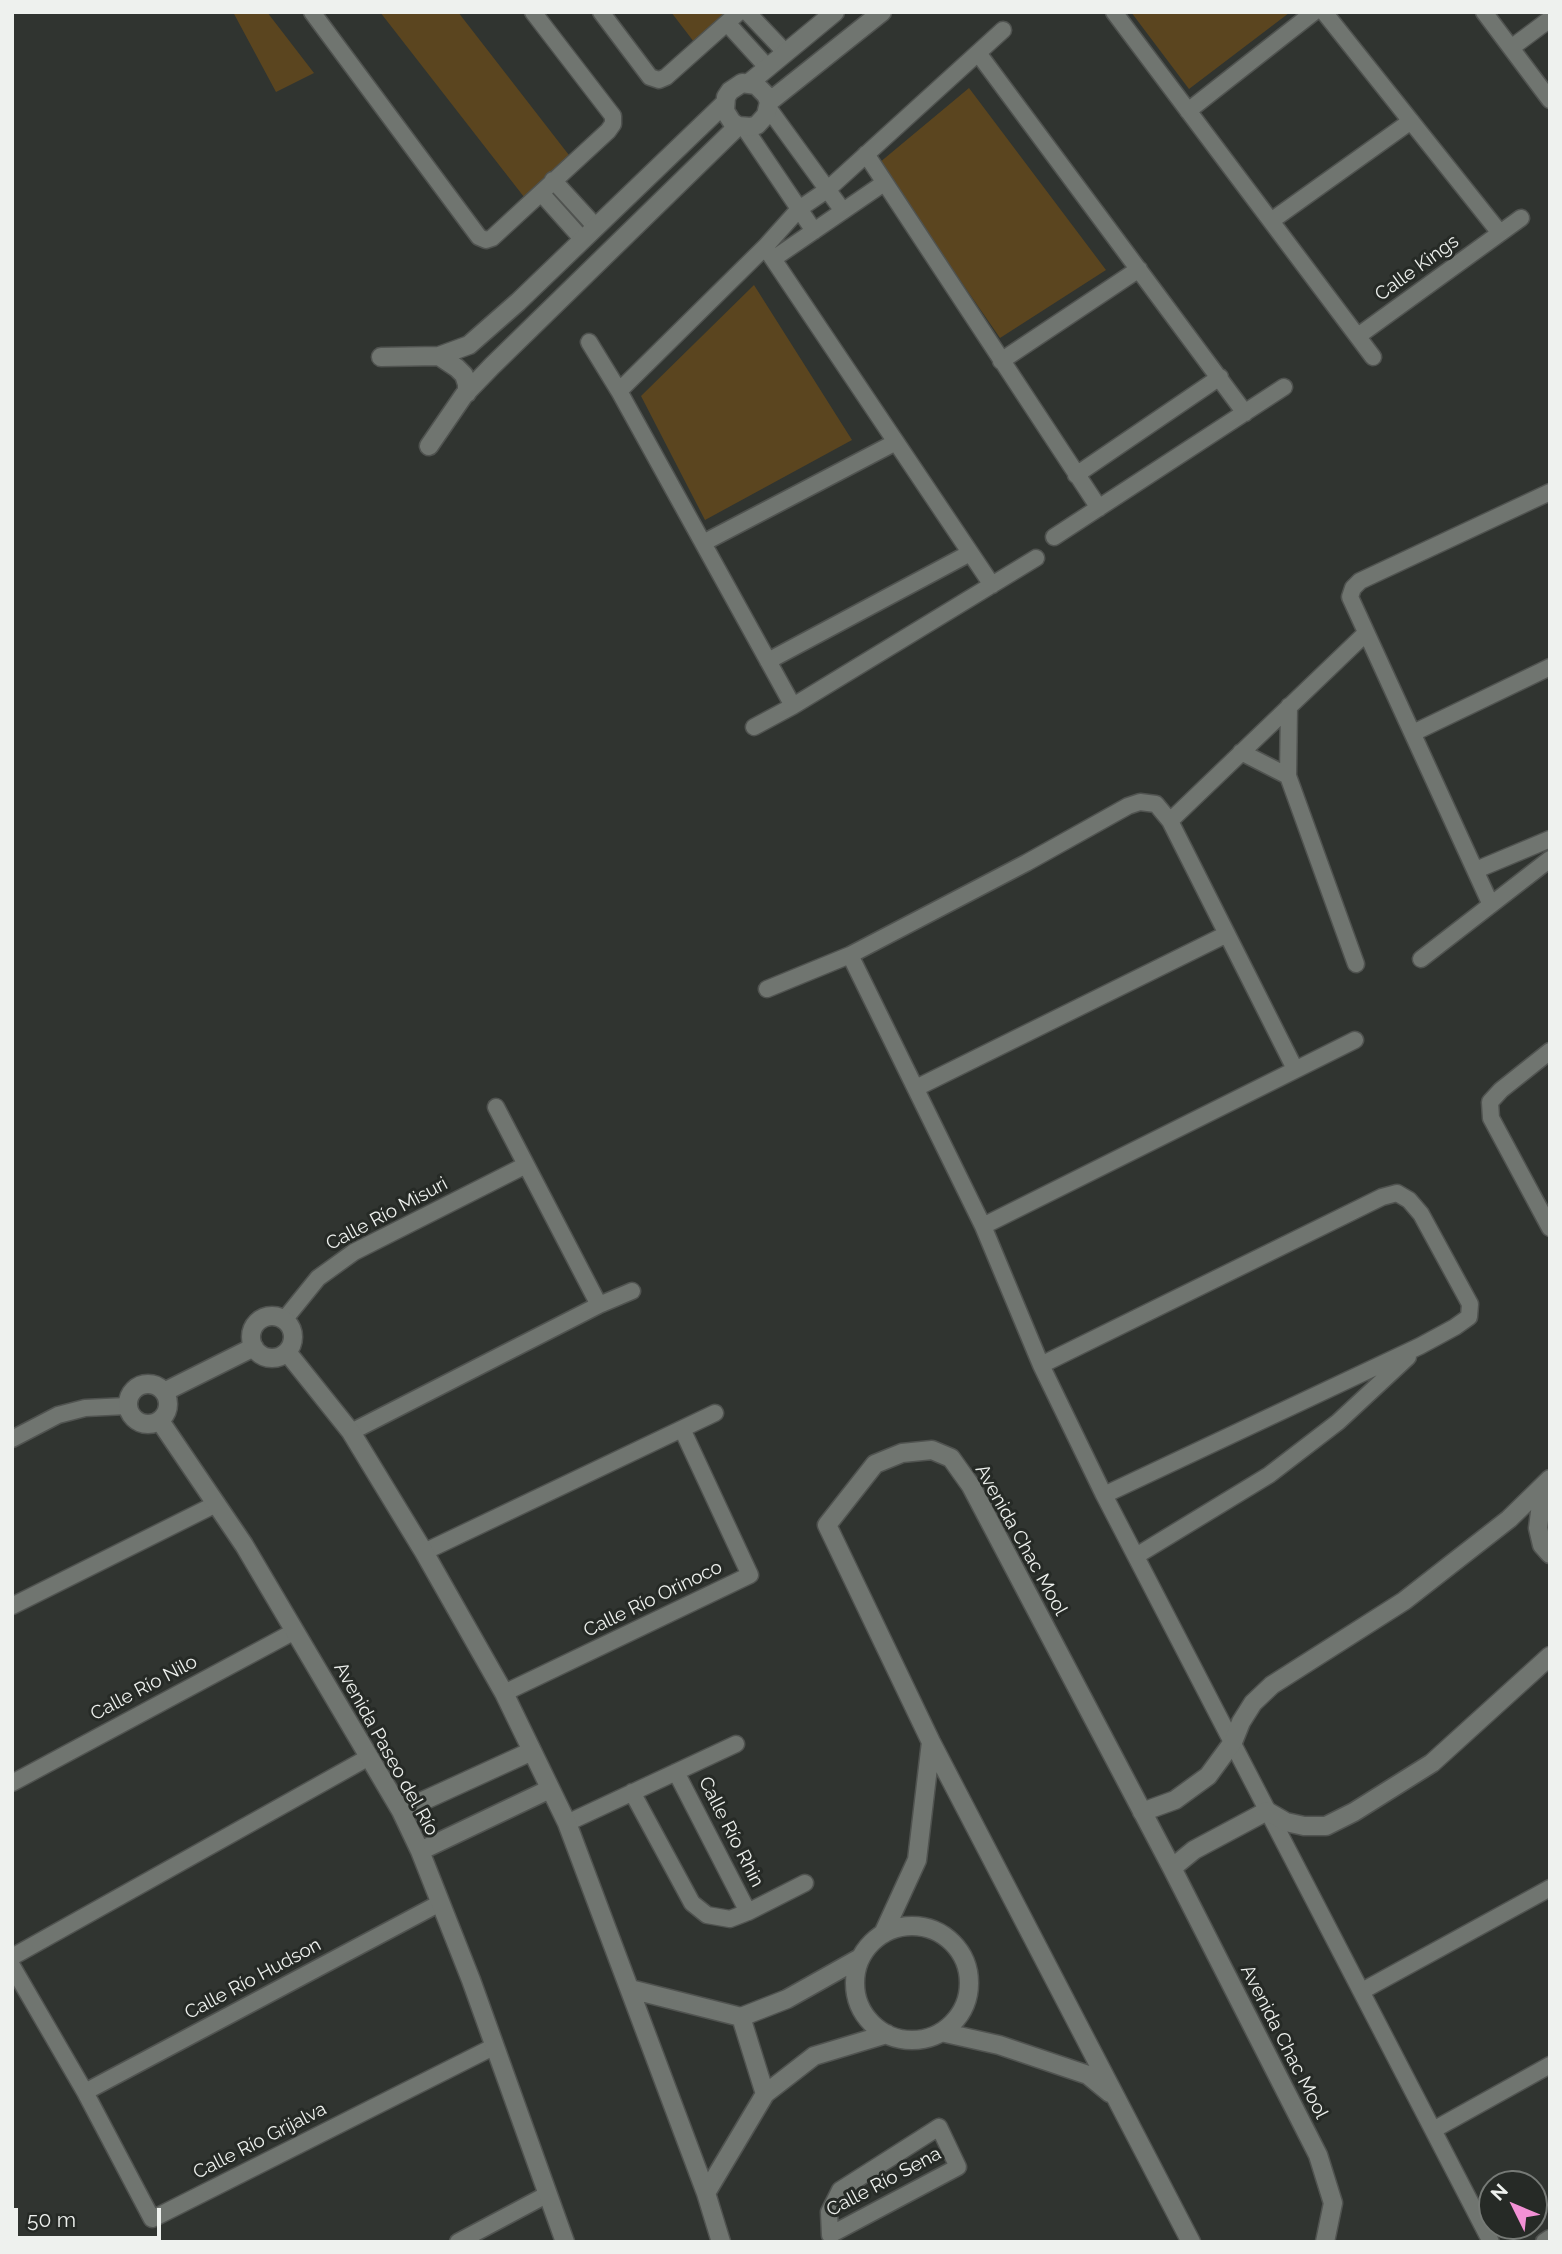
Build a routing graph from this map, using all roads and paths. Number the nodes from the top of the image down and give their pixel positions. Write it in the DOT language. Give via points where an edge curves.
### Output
graph roads {
  1 [pos="312,12"];
  2 [pos="533,12"];
  3 [pos="601,12"];
  4 [pos="747,12"];
  5 [pos="835,12"];
  6 [pos="882,12"];
  7 [pos="1114,12"];
  8 [pos="1314,12"];
  9 [pos="1324,12"];
  10 [pos="1484,12"];
  11 [pos="733,18"];
  12 [pos="1550,19"];
  13 [pos="1003,30"];
  14 [pos="1511,48"];
  15 [pos="786,53"];
  16 [pos="978,53"];
  17 [pos="768,68"];
  18 [pos="749,83"];
  19 [pos="1550,100"];
  20 [pos="724,104"];
  21 [pos="769,106"];
  22 [pos="1188,111"];
  23 [pos="1411,121"];
  24 [pos="741,127"];
  25 [pos="866,154"];
  26 [pos="553,180"];
  27 [pos="884,183"];
  28 [pos="827,190"];
  29 [pos="541,193"];
  30 [pos="799,209"];
  31 [pos="843,211"];
  32 [pos="1521,218"];
  33 [pos="1271,221"];
  34 [pos="596,227"];
  35 [pos="814,231"];
  36 [pos="1500,233"];
  37 [pos="583,240"];
  38 [pos="769,253"];
  39 [pos="1139,269"];
  40 [pos="518,302"];
  41 [pos="535,325"];
  42 [pos="1358,336"];
  43 [pos="589,342"];
  44 [pos="439,356"];
  45 [pos="381,357"];
  46 [pos="1373,357"];
  47 [pos="1001,361"];
  48 [pos="1220,377"];
  49 [pos="1284,387"];
  50 [pos="619,391"];
  51 [pos="467,393"];
  52 [pos="1245,413"];
  53 [pos="895,442"];
  54 [pos="429,446"];
  55 [pos="1076,475"];
  56 [pos="1550,492"];
  57 [pos="1099,508"];
  58 [pos="1054,537"];
  59 [pos="703,543"];
  60 [pos="970,552"];
  61 [pos="1036,558"];
  62 [pos="992,585"];
  63 [pos="1366,633"];
  64 [pos="768,661"];
  65 [pos="1550,667"];
  66 [pos="793,706"];
  67 [pos="1289,706"];
  68 [pos="754,727"];
  69 [pos="1413,733"];
  70 [pos="1241,752"];
  71 [pos="1288,776"];
  72 [pos="1170,821"];
  73 [pos="1550,839"];
  74 [pos="1550,859"];
  75 [pos="1476,870"];
  76 [pos="1491,905"];
  77 [pos="1227,934"];
  78 [pos="850,955"];
  79 [pos="1421,960"];
  80 [pos="1356,964"];
  81 [pos="767,989"];
  82 [pos="1355,1040"];
  83 [pos="1550,1051"];
  84 [pos="1295,1069"];
  85 [pos="916,1088"];
  86 [pos="496,1107"];
  87 [pos="526,1166"];
  88 [pos="983,1226"];
  89 [pos="1550,1228"];
  90 [pos="632,1292"];
  91 [pos="599,1306"];
  92 [pos="284,1320"];
  93 [pos="1420,1346"];
  94 [pos="254,1347"];
  95 [pos="287,1352"];
  96 [pos="1041,1365"];
  97 [pos="164,1392"];
  98 [pos="127,1406"];
  99 [pos="715,1413"];
  100 [pos="160,1421"];
  101 [pos="682,1429"];
  102 [pos="351,1432"];
  103 [pos="12,1439"];
  104 [pos="1550,1479"];
  105 [pos="1550,1489"];
  106 [pos="1104,1495"];
  107 [pos="216,1504"];
  108 [pos="424,1552"];
  109 [pos="1550,1553"];
  110 [pos="1136,1556"];
  111 [pos="12,1606"];
  112 [pos="295,1631"];
  113 [pos="1550,1656"];
  114 [pos="504,1693"];
  115 [pos="931,1742"];
  116 [pos="1233,1742"];
  117 [pos="736,1744"];
  118 [pos="532,1751"];
  119 [pos="369,1757"];
  120 [pos="676,1772"];
  121 [pos="12,1783"];
  122 [pos="551,1789"];
  123 [pos="632,1792"];
  124 [pos="401,1811"];
  125 [pos="1267,1811"];
  126 [pos="1142,1812"];
  127 [pos="567,1824"];
  128 [pos="420,1851"];
  129 [pos="1172,1868"];
  130 [pos="805,1883"];
  131 [pos="1550,1888"];
  132 [pos="440,1903"];
  133 [pos="748,1912"];
  134 [pos="883,1934"];
  135 [pos="12,1957"];
  136 [pos="860,1958"];
  137 [pos="12,1966"];
  138 [pos="630,1989"];
  139 [pos="1362,1991"];
  140 [pos="741,2017"];
  141 [pos="941,2032"];
  142 [pos="887,2035"];
  143 [pos="495,2046"];
  144 [pos="1550,2065"];
  145 [pos="85,2092"];
  146 [pos="765,2094"];
  147 [pos="1115,2097"];
  148 [pos="1435,2129"];
  149 [pos="706,2193"];
  150 [pos="548,2194"];
  151 [pos="1550,2238"];
  152 [pos="831,2239"];
  153 [pos="458,2242"];
  154 [pos="565,2242"];
  155 [pos="721,2242"];
  156 [pos="1191,2242"];
  157 [pos="1325,2242"];
  158 [pos="1492,2242"];
  159 [pos="1544,2242"];
  1 -- 29 [label="street" via="479,237 492,238"];
  2 -- 26 [label="street" via="613,116 608,131"];
  3 -- 11 [label="street" via="650,77 659,79"];
  4 -- 15 [label="street"];
  5 -- 15 [label="street"];
  6 -- 21 [label="street"];
  7 -- 22 [label="street"];
  8 -- 22 [label="street"];
  9 -- 23 [label="street"];
  10 -- 14 [label="street"];
  11 -- 17 [label="street"];
  12 -- 14 [label="street"];
  13 -- 16 [label="street"];
  14 -- 19 [label="street"];
  15 -- 17 [label="street"];
  16 -- 25 [label="street"];
  16 -- 39 [label="street"];
  17 -- 18 [label="street"];
  18 -- 20 [label="street" via="730,91"];
  18 -- 21 [label="street" via="762,89"];
  20 -- 24 [label="street" via="727,117"];
  20 -- 34 [label="street"];
  21 -- 24 [label="street" via="762,121"];
  21 -- 28 [label="street"];
  22 -- 33 [label="street"];
  23 -- 33 [label="street"];
  23 -- 36 [label="street"];
  24 -- 30 [label="street"];
  24 -- 41 [label="street"];
  25 -- 27 [label="street"];
  25 -- 28 [label="street"];
  26 -- 29 [label="street"];
  26 -- 34 [label="street"];
  27 -- 31 [label="street"];
  27 -- 47 [label="street"];
  28 -- 30 [label="street"];
  28 -- 31 [label="street"];
  29 -- 37 [label="street"];
  30 -- 35 [label="street"];
  30 -- 38 [label="street"];
  31 -- 35 [label="street"];
  32 -- 36 [label="street, Calle Kings"];
  33 -- 42 [label="street"];
  34 -- 37 [label="street"];
  35 -- 38 [label="street"];
  36 -- 42 [label="street, Calle Kings"];
  37 -- 40 [label="street"];
  38 -- 50 [label="street"];
  38 -- 53 [label="street"];
  39 -- 47 [label="street"];
  39 -- 48 [label="street"];
  40 -- 41 [label="street" via="522,317"];
  40 -- 44 [label="street" via="469,345"];
  41 -- 51 [label="street"];
  42 -- 46 [label="street"];
  43 -- 50 [label="street"];
  44 -- 45 [label="street"];
  44 -- 51 [label="street" via="464,375"];
  47 -- 55 [label="street"];
  48 -- 52 [label="street"];
  48 -- 55 [label="street"];
  49 -- 52 [label="street"];
  50 -- 59 [label="street"];
  51 -- 54 [label="street"];
  52 -- 57 [label="street"];
  53 -- 59 [label="street"];
  53 -- 60 [label="street"];
  55 -- 57 [label="street"];
  56 -- 63 [label="street" via="1360,581 1350,597"];
  57 -- 58 [label="street"];
  59 -- 64 [label="street"];
  60 -- 62 [label="street"];
  60 -- 64 [label="street"];
  61 -- 62 [label="street"];
  62 -- 66 [label="street"];
  63 -- 67 [label="street"];
  63 -- 69 [label="street"];
  64 -- 66 [label="street"];
  65 -- 69 [label="street"];
  66 -- 68 [label="street"];
  67 -- 70 [label="street"];
  67 -- 71 [label="street"];
  69 -- 75 [label="street"];
  70 -- 71 [label="street"];
  70 -- 72 [label="street"];
  71 -- 80 [label="street"];
  72 -- 77 [label="street"];
  72 -- 78 [label="street" via="1157,804 1128,806"];
  73 -- 75 [label="street"];
  74 -- 76 [label="street"];
  75 -- 76 [label="street"];
  76 -- 79 [label="street"];
  77 -- 84 [label="street"];
  77 -- 85 [label="street"];
  78 -- 81 [label="street"];
  78 -- 85 [label="street"];
  82 -- 84 [label="street"];
  83 -- 89 [label="street" via="1490,1102 1491,1118"];
  84 -- 88 [label="street"];
  85 -- 88 [label="street"];
  86 -- 87 [label="street"];
  87 -- 91 [label="street"];
  87 -- 92 [label="street, Calle Río Misuri" via="354,1252 318,1278"];
  88 -- 96 [label="street"];
  90 -- 91 [label="street"];
  91 -- 102 [label="street"];
  92 -- 94 [label="street" via="271,1317 258,1322 252,1333"];
  92 -- 95 [label="street" via="293,1335"];
  93 -- 96 [label="street" via="1469,1317 1470,1304 1421,1214 1396,1193"];
  93 -- 106 [label="street"];
  93 -- 110 [label="street" via="1338,1422 1269,1475"];
  94 -- 95 [label="street" via="269,1358"];
  94 -- 97 [label="street"];
  95 -- 102 [label="street"];
  96 -- 106 [label="street"];
  97 -- 98 [label="street" via="154,1384 141,1385 130,1393"];
  97 -- 100 [label="street" via="167,1410"];
  98 -- 100 [label="street" via="142,1424"];
  98 -- 103 [label="street" via="58,1415"];
  99 -- 101 [label="street"];
  100 -- 107 [label="street, Avenida Paseo del Río"];
  101 -- 108 [label="street"];
  101 -- 114 [label="street, Calle Río Orinoco" via="750,1575"];
  102 -- 108 [label="street"];
  104 -- 116 [label="street" via="1509,1519 1414,1594 1272,1685 1253,1703"];
  105 -- 109 [label="street" via="1538,1528 1542,1545"];
  106 -- 110 [label="street"];
  107 -- 111 [label="street"];
  107 -- 112 [label="street, Avenida Paseo del Río"];
  108 -- 114 [label="street"];
  110 -- 116 [label="street"];
  112 -- 119 [label="street, Avenida Paseo del Río"];
  112 -- 121 [label="street, Calle Río Nilo"];
  113 -- 125 [label="street" via="1432,1763 1354,1812 1326,1826 1304,1826"];
  114 -- 118 [label="street"];
  115 -- 126 [label="street, Avenida Chac Mool" via="827,1525 875,1464 902,1453 932,1450 951,1458 971,1486"];
  115 -- 134 [label="street" via="917,1860"];
  115 -- 147 [label="street, Avenida Chac Mool"];
  116 -- 125 [label="street"];
  116 -- 126 [label="street" via="1222,1760 1192,1789"];
  117 -- 120 [label="street, Calle Río Rhin"];
  118 -- 122 [label="street"];
  118 -- 124 [label="street"];
  119 -- 124 [label="street, Avenida Paseo del Río"];
  119 -- 135 [label="street"];
  120 -- 123 [label="street, Calle Río Rhin"];
  120 -- 133 [label="street, Calle Río Rhin"];
  122 -- 127 [label="street"];
  122 -- 128 [label="street"];
  123 -- 127 [label="street, Calle Río Rhin"];
  123 -- 133 [label="street, Calle Río Rhin" via="692,1903 707,1915 730,1919"];
  124 -- 128 [label="street, Avenida Paseo del Río"];
  125 -- 129 [label="street" via="1194,1850"];
  125 -- 139 [label="street"];
  126 -- 129 [label="street, Avenida Chac Mool"];
  127 -- 138 [label="street"];
  128 -- 132 [label="street, Avenida Paseo del Río"];
  129 -- 157 [label="street, Avenida Chac Mool" via="1318,2155 1333,2203"];
  130 -- 133 [label="street, Calle Río Rhin"];
  131 -- 139 [label="street"];
  132 -- 143 [label="street, Avenida Paseo del Río"];
  132 -- 145 [label="street, Calle Río Hudson"];
  134 -- 136 [label="street"];
  134 -- 141 [label="street" via="899,1927 934,1930 961,1953 969,1988 965,2005"];
  136 -- 140 [label="street" via="787,1999"];
  136 -- 142 [label="street" via="855,1993 872,2024"];
  137 -- 145 [label="street, Calle Río Grijalva"];
  138 -- 140 [label="street"];
  138 -- 149 [label="street"];
  139 -- 148 [label="street"];
  140 -- 146 [label="street"];
  141 -- 142 [label="street" via="905,2040"];
  141 -- 147 [label="street" via="999,2045 1088,2075"];
  142 -- 146 [label="street" via="814,2056"];
  143 -- 145 [label="street, Calle Río Grijalva" via="152,2219"];
  143 -- 150 [label="street, Avenida Paseo del Río"];
  144 -- 148 [label="street"];
  146 -- 149 [label="street"];
  147 -- 156 [label="street, Avenida Chac Mool"];
  148 -- 158 [label="street"];
  149 -- 155 [label="street"];
  150 -- 153 [label="street"];
  150 -- 154 [label="street, Avenida Paseo del Río"];
  151 -- 159 [label="street"];
  152 -- 152 [label="street, Calle Río Sena" via="829,2212 840,2190 939,2126 958,2167"];
}
